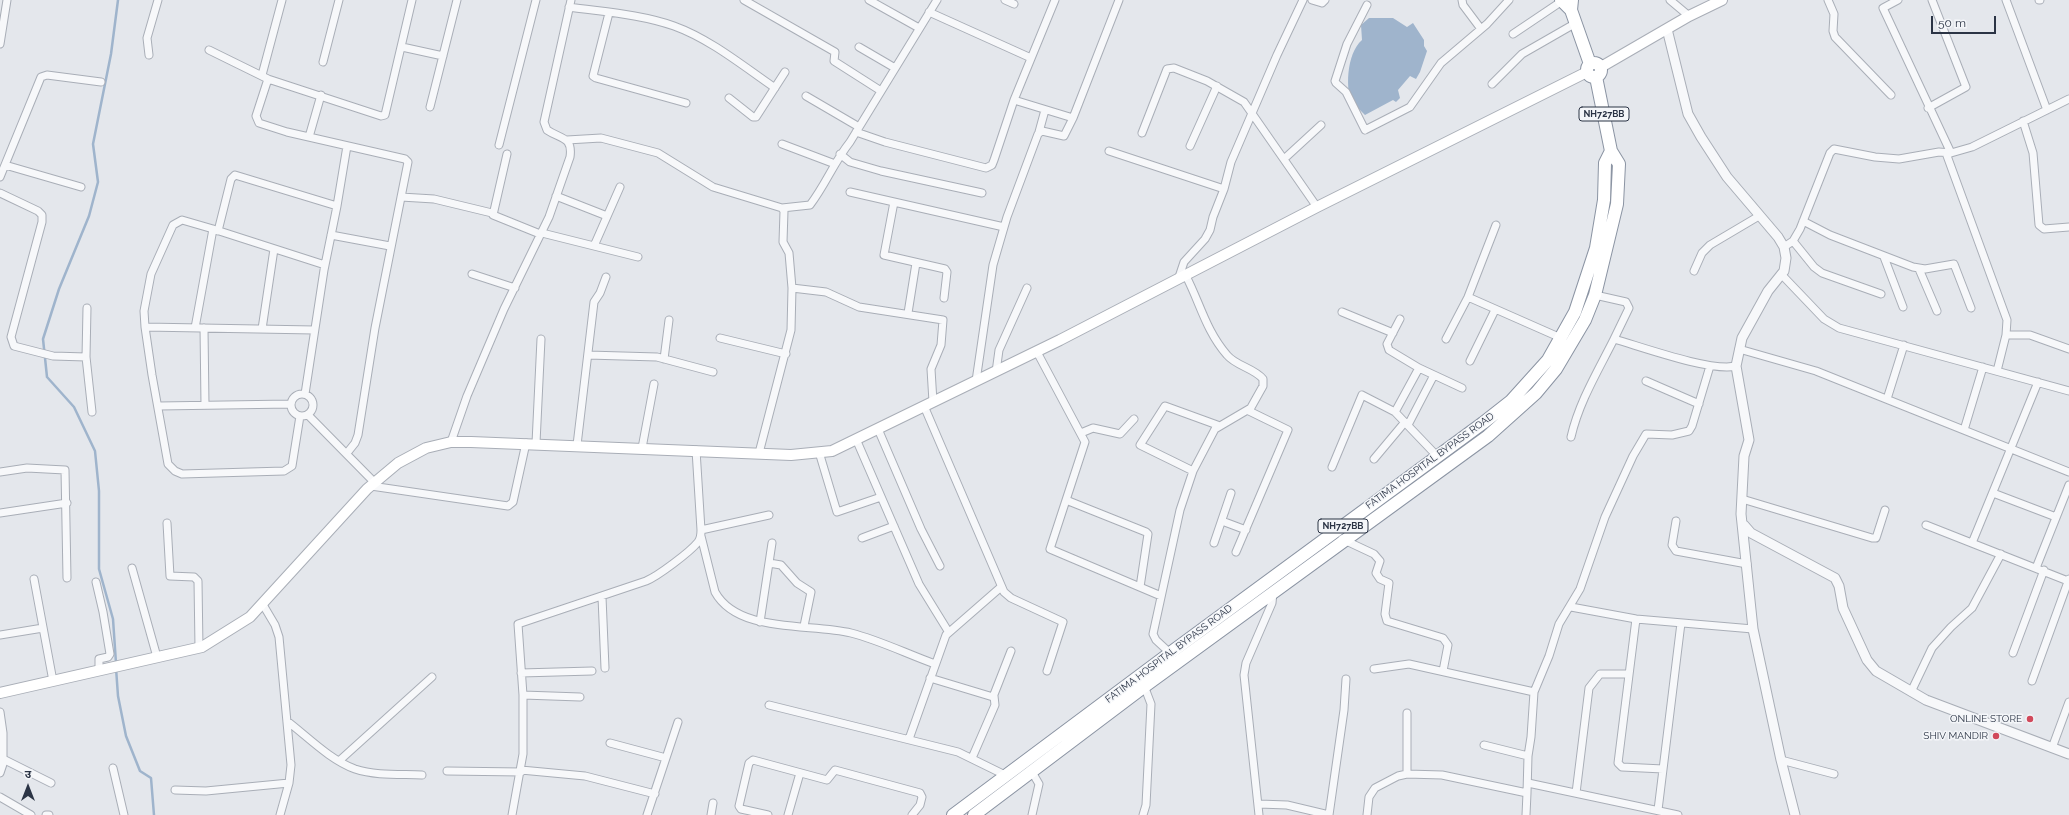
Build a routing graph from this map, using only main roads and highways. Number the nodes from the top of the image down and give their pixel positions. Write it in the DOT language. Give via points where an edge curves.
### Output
graph roads {
  1 [pos="1722,0"];
  2 [pos="1567,3"];
  3 [pos="1593,70"];
  4 [pos="1612,151"];
  5 [pos="1529,381"];
  6 [pos="1540,389"];
  7 [pos="1142,681"];
  8 [pos="0,693"];
  9 [pos="1046,745"];
  10 [pos="1054,755"];
  11 [pos="953,815"];
  12 [pos="974,815"];
  1 -- 3 [label="main road"];
  2 -- 3 [label="highway, FATIMA HOSPITAL BYPASS ROAD / NH727BB"];
  3 -- 4 [label="highway, FATIMA HOSPITAL BYPASS ROAD / NH727BB"];
  3 -- 8 [label="main road" via="1317,207 1037,352 832,451 791,455 531,443 451,442 426,448 398,463 373,484 250,616 199,648"];
  4 -- 5 [label="highway, FATIMA HOSPITAL BYPASS ROAD / NH727BB" via="1605,163 1604,200 1596,248 1575,312 1548,360"];
  4 -- 6 [label="highway, FATIMA HOSPITAL BYPASS ROAD / NH727BB" via="1619,164 1617,204 1595,294 1572,344"];
  5 -- 6 [label="highway"];
  5 -- 7 [label="highway, FATIMA HOSPITAL BYPASS ROAD / NH727BB" via="1500,410 1170,653"];
  6 -- 7 [label="highway, FATIMA HOSPITAL BYPASS ROAD / NH727BB" via="1488,436 1345,541 1274,593"];
  7 -- 9 [label="highway, FATIMA HOSPITAL BYPASS ROAD / NH727BB"];
  7 -- 10 [label="highway, FATIMA HOSPITAL BYPASS ROAD / NH727BB"];
  9 -- 10 [label="highway"];
  9 -- 11 [label="highway, FATIMA HOSPITAL BYPASS ROAD / NH727BB"];
  10 -- 12 [label="highway, FATIMA HOSPITAL BYPASS ROAD / NH727BB"];
}
